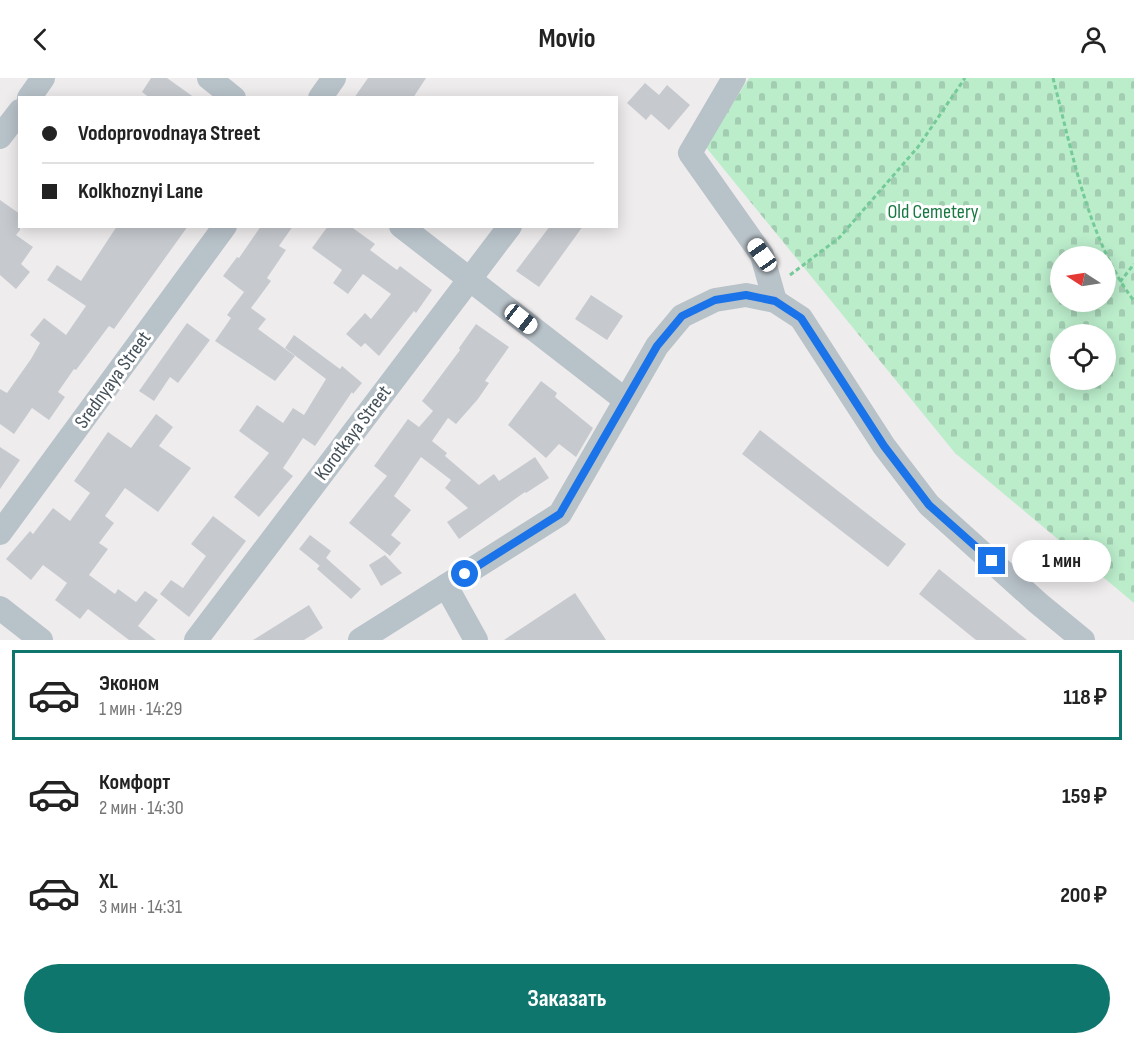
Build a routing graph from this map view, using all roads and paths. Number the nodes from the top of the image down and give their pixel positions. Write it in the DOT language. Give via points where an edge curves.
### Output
graph roads {
  1 [pos="44,78"];
  2 [pos="209,78"];
  3 [pos="334,78"];
  4 [pos="734,78"];
  5 [pos="965,78"];
  6 [pos="1053,78"];
  7 [pos="30,96"];
  8 [pos="232,96"];
  9 [pos="321,96"];
  10 [pos="18,114"];
  11 [pos="0,137"];
  12 [pos="224,228"];
  13 [pos="404,228"];
  14 [pos="508,228"];
  15 [pos="1134,264"];
  16 [pos="470,279"];
  17 [pos="1120,282"];
  18 [pos="774,295"];
  19 [pos="1134,301"];
  20 [pos="624,399"];
  21 [pos="0,533"];
  22 [pos="446,586"];
  23 [pos="0,608"];
  24 [pos="41,640"];
  25 [pos="196,640"];
  26 [pos="360,640"];
  27 [pos="476,640"];
  28 [pos="1083,640"];
  1 -- 7 [label="street"];
  2 -- 8 [label="street"];
  3 -- 9 [label="street"];
  4 -- 18 [label="street" via="690,153 762,255"];
  5 -- 18 [label="path" via="918,147 839,238"];
  6 -- 17 [label="path" via="1087,206"];
  10 -- 11 [label="street"];
  12 -- 21 [label="street, Srednyaya Street"];
  13 -- 16 [label="street"];
  14 -- 16 [label="street, Korotkaya Street"];
  15 -- 17 [label="path"];
  16 -- 20 [label="street"];
  16 -- 25 [label="street, Korotkaya Street"];
  17 -- 19 [label="path"];
  18 -- 20 [label="street" via="715,300 682,316 657,346"];
  18 -- 28 [label="street" via="801,318 884,446 929,505"];
  20 -- 22 [label="street" via="560,514"];
  22 -- 26 [label="street"];
  22 -- 27 [label="street"];
  23 -- 24 [label="street"];
}
